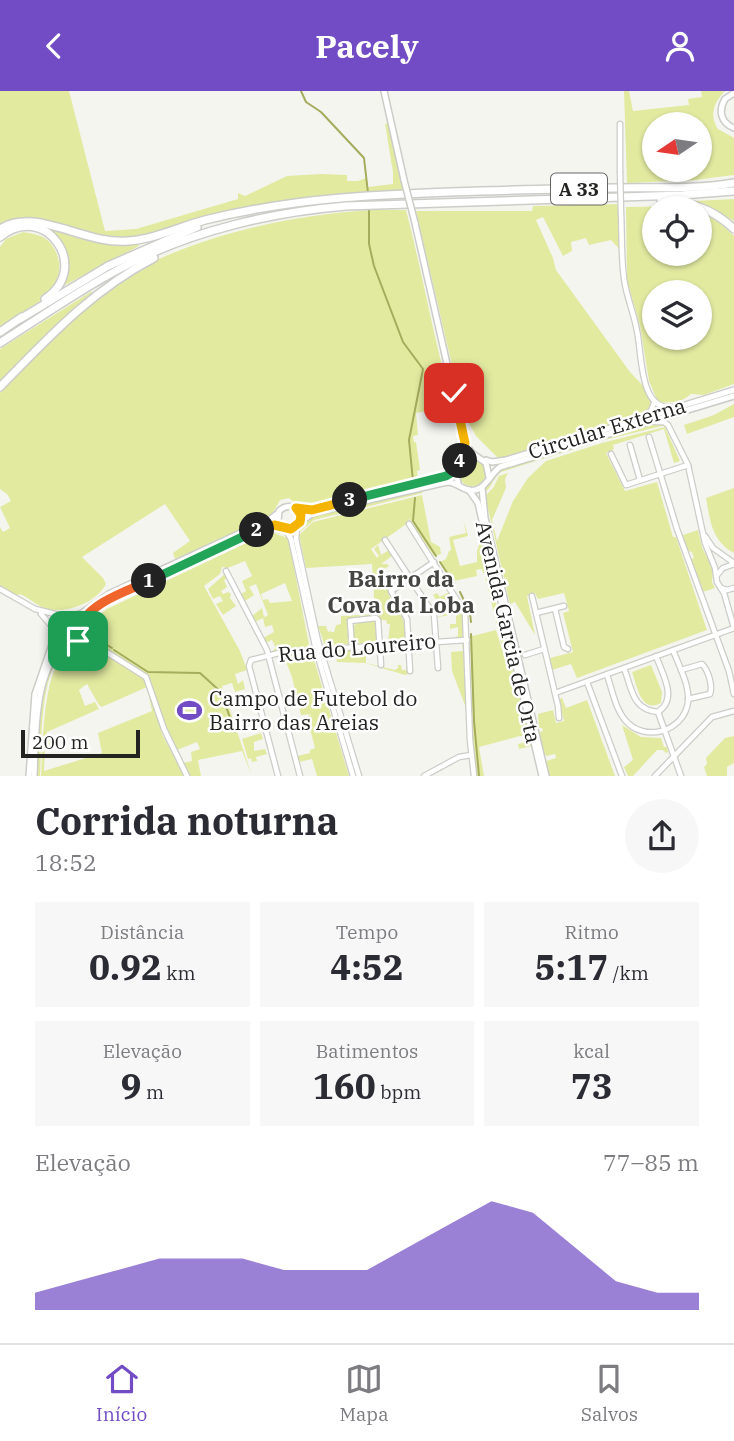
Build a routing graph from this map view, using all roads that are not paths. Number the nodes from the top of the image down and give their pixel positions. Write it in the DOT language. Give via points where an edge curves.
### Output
graph roads {
  1 [pos="384,91"];
  2 [pos="732,93"];
  3 [pos="621,124"];
  4 [pos="734,128"];
  5 [pos="734,181"];
  6 [pos="734,191"];
  7 [pos="629,197"];
  8 [pos="227,215"];
  9 [pos="0,229"];
  10 [pos="734,229"];
  11 [pos="0,237"];
  12 [pos="185,241"];
  13 [pos="20,319"];
  14 [pos="0,332"];
  15 [pos="0,343"];
  16 [pos="0,387"];
  17 [pos="733,392"];
  18 [pos="652,398"];
  19 [pos="680,406"];
  20 [pos="694,408"];
  21 [pos="624,426"];
  22 [pos="671,428"];
  23 [pos="649,437"];
  24 [pos="465,443"];
  25 [pos="630,445"];
  26 [pos="611,454"];
  27 [pos="478,457"];
  28 [pos="458,464"];
  29 [pos="688,465"];
  30 [pos="660,474"];
  31 [pos="488,480"];
  32 [pos="640,480"];
  33 [pos="460,486"];
  34 [pos="482,488"];
  35 [pos="469,490"];
  36 [pos="296,508"];
  37 [pos="279,511"];
  38 [pos="409,524"];
  39 [pos="297,526"];
  40 [pos="284,528"];
  41 [pos="702,529"];
  42 [pos="385,540"];
  43 [pos="434,562"];
  44 [pos="734,563"];
  45 [pos="226,571"];
  46 [pos="717,576"];
  47 [pos="410,578"];
  48 [pos="721,587"];
  49 [pos="734,588"];
  50 [pos="0,589"];
  51 [pos="531,596"];
  52 [pos="565,606"];
  53 [pos="35,609"];
  54 [pos="555,609"];
  55 [pos="536,613"];
  56 [pos="68,618"];
  57 [pos="80,627"];
  58 [pos="734,628"];
  59 [pos="56,632"];
  60 [pos="716,635"];
  61 [pos="467,640"];
  62 [pos="74,641"];
  63 [pos="437,642"];
  64 [pos="92,643"];
  65 [pos="408,643"];
  66 [pos="380,645"];
  67 [pos="352,647"];
  68 [pos="544,649"];
  69 [pos="568,649"];
  70 [pos="318,650"];
  71 [pos="674,650"];
  72 [pos="268,655"];
  73 [pos="526,655"];
  74 [pos="656,656"];
  75 [pos="381,666"];
  76 [pos="438,668"];
  77 [pos="624,668"];
  78 [pos="681,670"];
  79 [pos="410,671"];
  80 [pos="607,674"];
  81 [pos="587,682"];
  82 [pos="555,693"];
  83 [pos="734,694"];
  84 [pos="688,699"];
  85 [pos="734,711"];
  86 [pos="658,712"];
  87 [pos="559,718"];
  88 [pos="665,730"];
  89 [pos="471,755"];
  90 [pos="674,756"];
  91 [pos="31,776"];
  92 [pos="187,776"];
  93 [pos="278,776"];
  94 [pos="300,776"];
  95 [pos="356,776"];
  96 [pos="424,776"];
  97 [pos="474,776"];
  98 [pos="544,776"];
  99 [pos="622,776"];
  100 [pos="655,776"];
  101 [pos="681,776"];
  1 -- 24 [label="main road, bridge"];
  2 -- 4 [label="main road" via="721,112 724,122"];
  3 -- 18 [label="street, bridge" via="624,277 643,377"];
  5 -- 8 [label="highway, A 33" via="345,198"];
  6 -- 7 [label="highway, A 33"];
  7 -- 10 [label="highway" via="687,202 716,214"];
  7 -- 12 [label="highway, A 33" via="316,208 254,220"];
  8 -- 9 [label="highway" via="128,241 88,237 31,220"];
  8 -- 13 [label="highway, A 33" via="108,266"];
  11 -- 13 [label="highway" via="17,227 42,228 65,256 58,288"];
  12 -- 15 [label="highway, A 33" via="92,284"];
  12 -- 16 [label="highway" via="107,285"];
  13 -- 14 [label="highway, A 33"];
  17 -- 19 [label="main road, Circular Externa"];
  17 -- 20 [label="main road, Circular Externa"];
  18 -- 19 [label="street" via="662,408"];
  18 -- 21 [label="street" via="651,411"];
  19 -- 21 [label="main road, Circular Externa"];
  20 -- 21 [label="main road, Circular Externa"];
  20 -- 22 [label="street" via="673,419"];
  21 -- 22 [label="street, Circular Externa" via="660,421"];
  21 -- 27 [label="main road, Circular Externa" via="506,460"];
  21 -- 31 [label="main road, Circular Externa" via="500,467"];
  22 -- 29 [label="street"];
  23 -- 30 [label="street"];
  24 -- 27 [label="main road"];
  24 -- 28 [label="main road"];
  25 -- 32 [label="street"];
  26 -- 32 [label="street" via="626,485"];
  27 -- 28 [label="main road" via="468,456"];
  27 -- 31 [label="main road" via="488,466"];
  28 -- 33 [label="main road" via="455,477"];
  28 -- 36 [label="main road" via="446,476 312,510"];
  29 -- 30 [label="street"];
  29 -- 41 [label="street"];
  30 -- 32 [label="street"];
  30 -- 60 [label="street"];
  31 -- 34 [label="main road"];
  33 -- 35 [label="main road"];
  33 -- 39 [label="main road" via="447,482 313,513"];
  34 -- 35 [label="main road"];
  34 -- 98 [label="main road, Avenida Garcia de Orta"];
  35 -- 98 [label="main road, Avenida Garcia de Orta" via="478,503"];
  36 -- 37 [label="main road" via="285,506"];
  36 -- 39 [label="main road" via="301,515"];
  37 -- 40 [label="main road" via="278,521"];
  37 -- 56 [label="main road" via="269,520"];
  38 -- 43 [label="street"];
  39 -- 40 [label="main road"];
  39 -- 70 [label="street"];
  40 -- 57 [label="main road" via="270,526 253,532 112,599 90,613"];
  40 -- 70 [label="street" via="291,539"];
  41 -- 44 [label="street" via="713,548"];
  41 -- 46 [label="street"];
  42 -- 47 [label="street"];
  43 -- 47 [label="street"];
  43 -- 61 [label="street" via="463,607"];
  44 -- 46 [label="street"];
  45 -- 72 [label="street"];
  46 -- 48 [label="street"];
  47 -- 63 [label="street" via="435,615"];
  47 -- 65 [label="street" via="391,593 407,619"];
  48 -- 49 [label="street"];
  48 -- 58 [label="street"];
  50 -- 53 [label="street"];
  51 -- 55 [label="street"];
  52 -- 54 [label="street"];
  53 -- 56 [label="street"];
  53 -- 59 [label="street"];
  54 -- 55 [label="street"];
  54 -- 69 [label="street"];
  55 -- 68 [label="street"];
  56 -- 57 [label="main road"];
  56 -- 59 [label="main road" via="60,621"];
  57 -- 62 [label="main road"];
  57 -- 64 [label="street"];
  58 -- 60 [label="street"];
  59 -- 62 [label="main road" via="61,640"];
  59 -- 91 [label="main road" via="35,694"];
  60 -- 71 [label="street"];
  60 -- 83 [label="street"];
  61 -- 63 [label="street, Rua do Loureiro"];
  61 -- 89 [label="street"];
  62 -- 64 [label="street"];
  62 -- 91 [label="main road" via="53,658 40,695"];
  63 -- 65 [label="street, Rua do Loureiro"];
  63 -- 76 [label="street"];
  64 -- 92 [label="street" via="146,677"];
  65 -- 66 [label="street, Rua do Loureiro"];
  65 -- 79 [label="street"];
  66 -- 67 [label="street, Rua do Loureiro"];
  66 -- 67 [label="street" via="376,618 350,621"];
  66 -- 75 [label="street"];
  67 -- 70 [label="street, Rua do Loureiro"];
  68 -- 73 [label="street"];
  68 -- 82 [label="street"];
  70 -- 72 [label="street, Rua do Loureiro"];
  70 -- 95 [label="street"];
  70 -- 95 [label="street"];
  71 -- 74 [label="street"];
  71 -- 78 [label="street"];
  72 -- 93 [label="street, Rua do Loureiro" via="250,661"];
  72 -- 94 [label="street"];
  74 -- 77 [label="street"];
  74 -- 86 [label="street" via="669,695"];
  77 -- 80 [label="street"];
  77 -- 86 [label="street" via="639,705"];
  78 -- 84 [label="street"];
  78 -- 84 [label="street" via="702,664 710,681 710,694"];
  80 -- 81 [label="street"];
  80 -- 88 [label="street" via="629,724 644,732"];
  81 -- 82 [label="street"];
  81 -- 99 [label="street"];
  82 -- 87 [label="street"];
  84 -- 88 [label="street" via="681,718"];
  85 -- 90 [label="street" via="712,716"];
  86 -- 88 [label="street"];
  88 -- 90 [label="street"];
  89 -- 96 [label="street"];
  89 -- 97 [label="street"];
  90 -- 100 [label="street"];
  90 -- 101 [label="street"];
}
